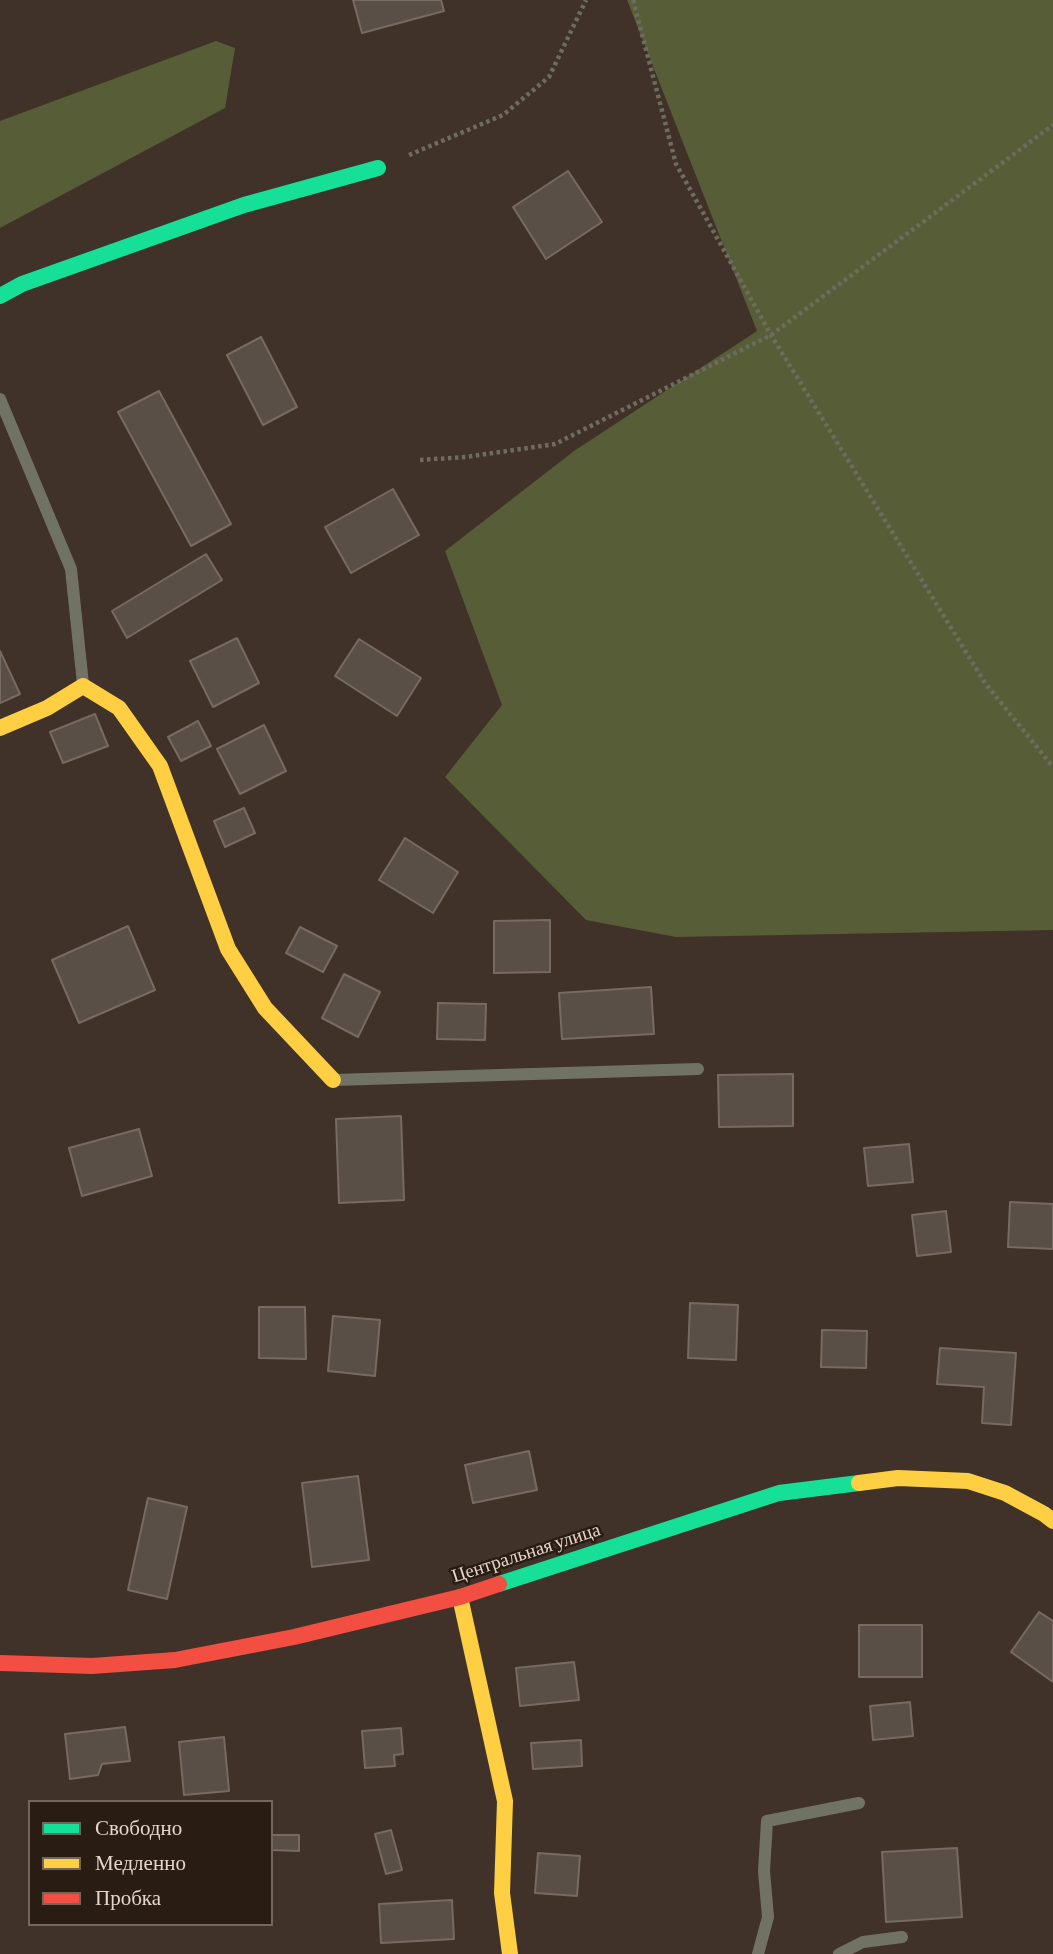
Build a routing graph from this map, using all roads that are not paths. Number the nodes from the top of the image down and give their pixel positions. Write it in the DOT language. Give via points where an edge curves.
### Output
graph roads {
  1 [pos="378,168"];
  2 [pos="0,296"];
  3 [pos="0,399"];
  4 [pos="83,686"];
  5 [pos="0,728"];
  6 [pos="698,1069"];
  7 [pos="333,1080"];
  8 [pos="1053,1521"];
  9 [pos="460,1597"];
  10 [pos="0,1662"];
  11 [pos="859,1803"];
  12 [pos="902,1937"];
  13 [pos="510,1954"];
  14 [pos="758,1954"];
  15 [pos="839,1954"];
  1 -- 2 [label="street" via="244,205 22,284"];
  3 -- 4 [label="lane" via="71,569"];
  4 -- 5 [label="street"];
  4 -- 7 [label="street" via="119,708 160,766 228,949 265,1008"];
  6 -- 7 [label="lane"];
  8 -- 9 [label="street, Центральная улица" via="1005,1493 968,1481 898,1478 779,1493"];
  9 -- 10 [label="street, Центральная улица" via="175,1660 92,1666"];
  9 -- 13 [label="street" via="505,1801 502,1892"];
  11 -- 14 [label="lane" via="767,1821 764,1871 768,1917"];
  12 -- 15 [label="lane" via="863,1942"];
}
